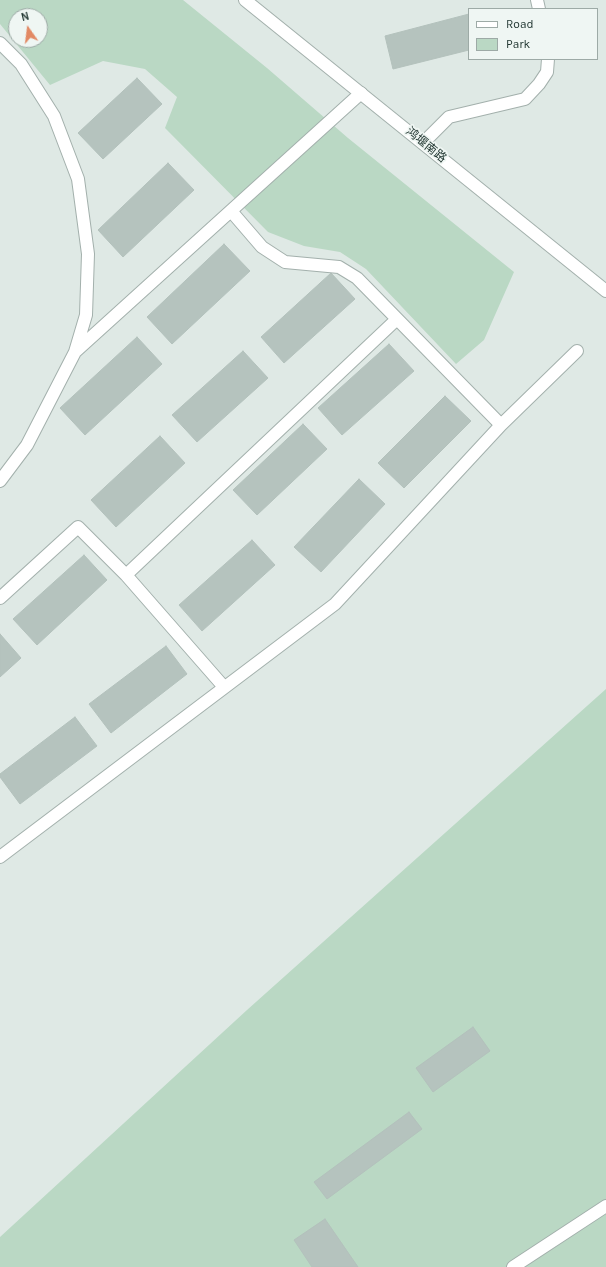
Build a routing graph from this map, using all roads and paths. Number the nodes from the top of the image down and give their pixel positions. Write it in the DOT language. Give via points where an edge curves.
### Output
graph roads {
  1 [pos="245,0"];
  2 [pos="0,43"];
  3 [pos="548,60"];
  4 [pos="361,93"];
  5 [pos="423,143"];
  6 [pos="231,211"];
  7 [pos="606,291"];
  8 [pos="397,319"];
  9 [pos="577,351"];
  10 [pos="75,352"];
  11 [pos="501,425"];
  12 [pos="0,481"];
  13 [pos="126,575"];
  14 [pos="0,598"];
  15 [pos="224,687"];
  16 [pos="0,857"];
  17 [pos="606,1206"];
  18 [pos="513,1267"];
  1 -- 4 [label="street, 鸿堰南路"];
  2 -- 10 [label="street" via="21,64 54,116 78,179 88,254 86,314"];
  3 -- 5 [label="street" via="547,72 525,99 449,117"];
  4 -- 5 [label="street, 鸿堰南路"];
  4 -- 6 [label="street"];
  5 -- 7 [label="street, 鸿堰南路"];
  6 -- 8 [label="street" via="262,248 285,262 339,267 357,278"];
  6 -- 10 [label="street"];
  8 -- 11 [label="street"];
  8 -- 13 [label="street"];
  9 -- 11 [label="street"];
  10 -- 12 [label="street" via="27,445"];
  11 -- 15 [label="street" via="335,604"];
  13 -- 14 [label="street" via="78,527"];
  13 -- 15 [label="street"];
  15 -- 16 [label="street"];
  17 -- 18 [label="street"];
}
